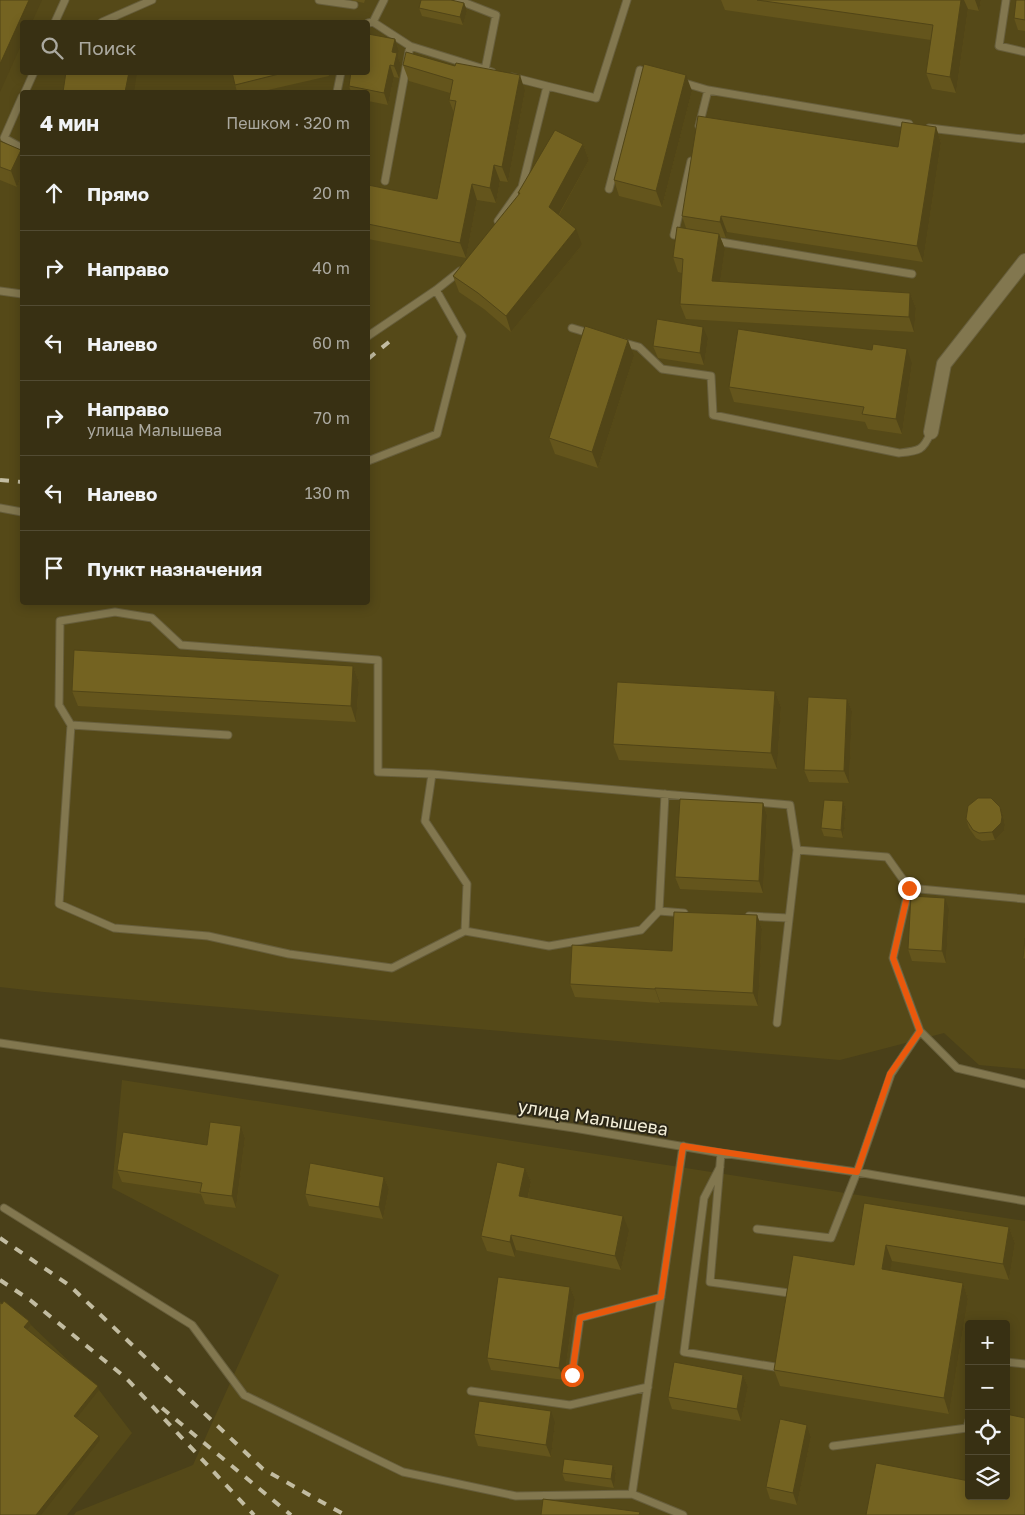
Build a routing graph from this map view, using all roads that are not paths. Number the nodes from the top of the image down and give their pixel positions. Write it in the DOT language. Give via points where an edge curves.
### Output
graph roads {
  1 [pos="65,0"];
  2 [pos="152,0"];
  3 [pos="319,0"];
  4 [pos="384,0"];
  5 [pos="458,0"];
  6 [pos="627,0"];
  7 [pos="1006,0"];
  8 [pos="354,5"];
  9 [pos="57,20"];
  10 [pos="107,20"];
  11 [pos="370,22"];
  12 [pos="410,46"];
  13 [pos="1025,52"];
  14 [pos="485,70"];
  15 [pos="33,75"];
  16 [pos="340,75"];
  17 [pos="657,75"];
  18 [pos="674,80"];
  19 [pos="547,86"];
  20 [pos="26,90"];
  21 [pos="337,90"];
  22 [pos="708,90"];
  23 [pos="20,102"];
  24 [pos="916,126"];
  25 [pos="926,127"];
  26 [pos="697,138"];
  27 [pos="1025,138"];
  28 [pos="20,147"];
  29 [pos="692,158"];
  30 [pos="385,181"];
  31 [pos="609,189"];
  32 [pos="496,225"];
  33 [pos="693,238"];
  34 [pos="712,241"];
  35 [pos="1025,261"];
  36 [pos="469,264"];
  37 [pos="912,274"];
  38 [pos="436,290"];
  39 [pos="0,291"];
  40 [pos="20,294"];
  41 [pos="572,328"];
  42 [pos="370,335"];
  43 [pos="600,336"];
  44 [pos="610,339"];
  45 [pos="931,432"];
  46 [pos="370,460"];
  47 [pos="0,508"];
  48 [pos="20,512"];
  49 [pos="71,725"];
  50 [pos="228,735"];
  51 [pos="432,774"];
  52 [pos="664,794"];
  53 [pos="796,850"];
  54 [pos="909,888"];
  55 [pos="1025,898"];
  56 [pos="659,911"];
  57 [pos="696,913"];
  58 [pos="743,916"];
  59 [pos="789,918"];
  60 [pos="465,931"];
  61 [pos="777,1024"];
  62 [pos="920,1031"];
  63 [pos="0,1043"];
  64 [pos="1025,1084"];
  65 [pos="683,1146"];
  66 [pos="721,1153"];
  67 [pos="720,1167"];
  68 [pos="857,1172"];
  69 [pos="1025,1201"];
  70 [pos="4,1208"];
  71 [pos="757,1229"];
  72 [pos="789,1293"];
  73 [pos="661,1297"];
  74 [pos="1010,1362"];
  75 [pos="1025,1364"];
  76 [pos="775,1367"];
  77 [pos="572,1375"];
  78 [pos="648,1387"];
  79 [pos="471,1391"];
  80 [pos="965,1428"];
  81 [pos="833,1446"];
  82 [pos="632,1494"];
  83 [pos="683,1515"];
  1 -- 9 [label="lane"];
  2 -- 10 [label="lane"];
  3 -- 8 [label="lane"];
  4 -- 11 [label="lane"];
  5 -- 14 [label="lane" via="496,15"];
  6 -- 19 [label="lane" via="596,98"];
  7 -- 13 [label="lane" via="999,46"];
  11 -- 12 [label="lane"];
  12 -- 14 [label="lane"];
  12 -- 30 [label="lane"];
  14 -- 19 [label="lane"];
  15 -- 20 [label="lane"];
  16 -- 21 [label="lane"];
  17 -- 31 [label="lane" via="640,70"];
  18 -- 22 [label="lane"];
  19 -- 32 [label="lane" via="522,187"];
  22 -- 24 [label="lane"];
  22 -- 26 [label="lane"];
  23 -- 28 [label="lane" via="4,138"];
  25 -- 27 [label="lane"];
  29 -- 33 [label="lane" via="674,234"];
  34 -- 37 [label="lane"];
  35 -- 45 [label="street" via="944,364"];
  36 -- 38 [label="lane"];
  38 -- 42 [label="lane"];
  38 -- 46 [label="lane" via="462,336 437,434"];
  39 -- 40 [label="lane"];
  41 -- 43 [label="lane"];
  44 -- 45 [label="lane" via="639,347 662,369 711,376 713,415 899,452 916,452 925,445"];
  47 -- 48 [label="lane"];
  49 -- 50 [label="lane"];
  49 -- 51 [label="lane" via="59,704 60,621 115,612 152,618 181,645 378,660 378,772"];
  49 -- 60 [label="lane" via="59,904 114,928 208,936 289,954 392,968"];
  51 -- 52 [label="lane"];
  51 -- 60 [label="lane" via="425,821 467,884"];
  52 -- 53 [label="lane" via="790,805"];
  52 -- 56 [label="lane"];
  53 -- 54 [label="lane" via="887,857"];
  53 -- 59 [label="lane"];
  54 -- 55 [label="lane"];
  54 -- 62 [label="lane" via="893,958"];
  56 -- 57 [label="lane"];
  56 -- 60 [label="lane" via="641,930 549,946"];
  58 -- 59 [label="lane"];
  59 -- 61 [label="lane"];
  62 -- 64 [label="lane" via="957,1068"];
  62 -- 68 [label="lane" via="890,1074"];
  63 -- 65 [label="lane, улица Малышева"];
  65 -- 66 [label="lane, улица Малышева"];
  65 -- 73 [label="lane"];
  66 -- 67 [label="lane"];
  66 -- 68 [label="lane, улица Малышева"];
  67 -- 72 [label="lane" via="710,1282"];
  67 -- 76 [label="lane" via="704,1198 684,1352"];
  68 -- 69 [label="lane, улица Малышева"];
  68 -- 71 [label="lane" via="831,1238"];
  70 -- 82 [label="lane" via="192,1325 244,1395 403,1472 516,1496"];
  73 -- 77 [label="lane" via="580,1318"];
  73 -- 78 [label="lane"];
  74 -- 75 [label="lane"];
  78 -- 79 [label="lane" via="570,1405"];
  78 -- 82 [label="lane"];
  80 -- 81 [label="lane"];
  82 -- 83 [label="lane"];
}
